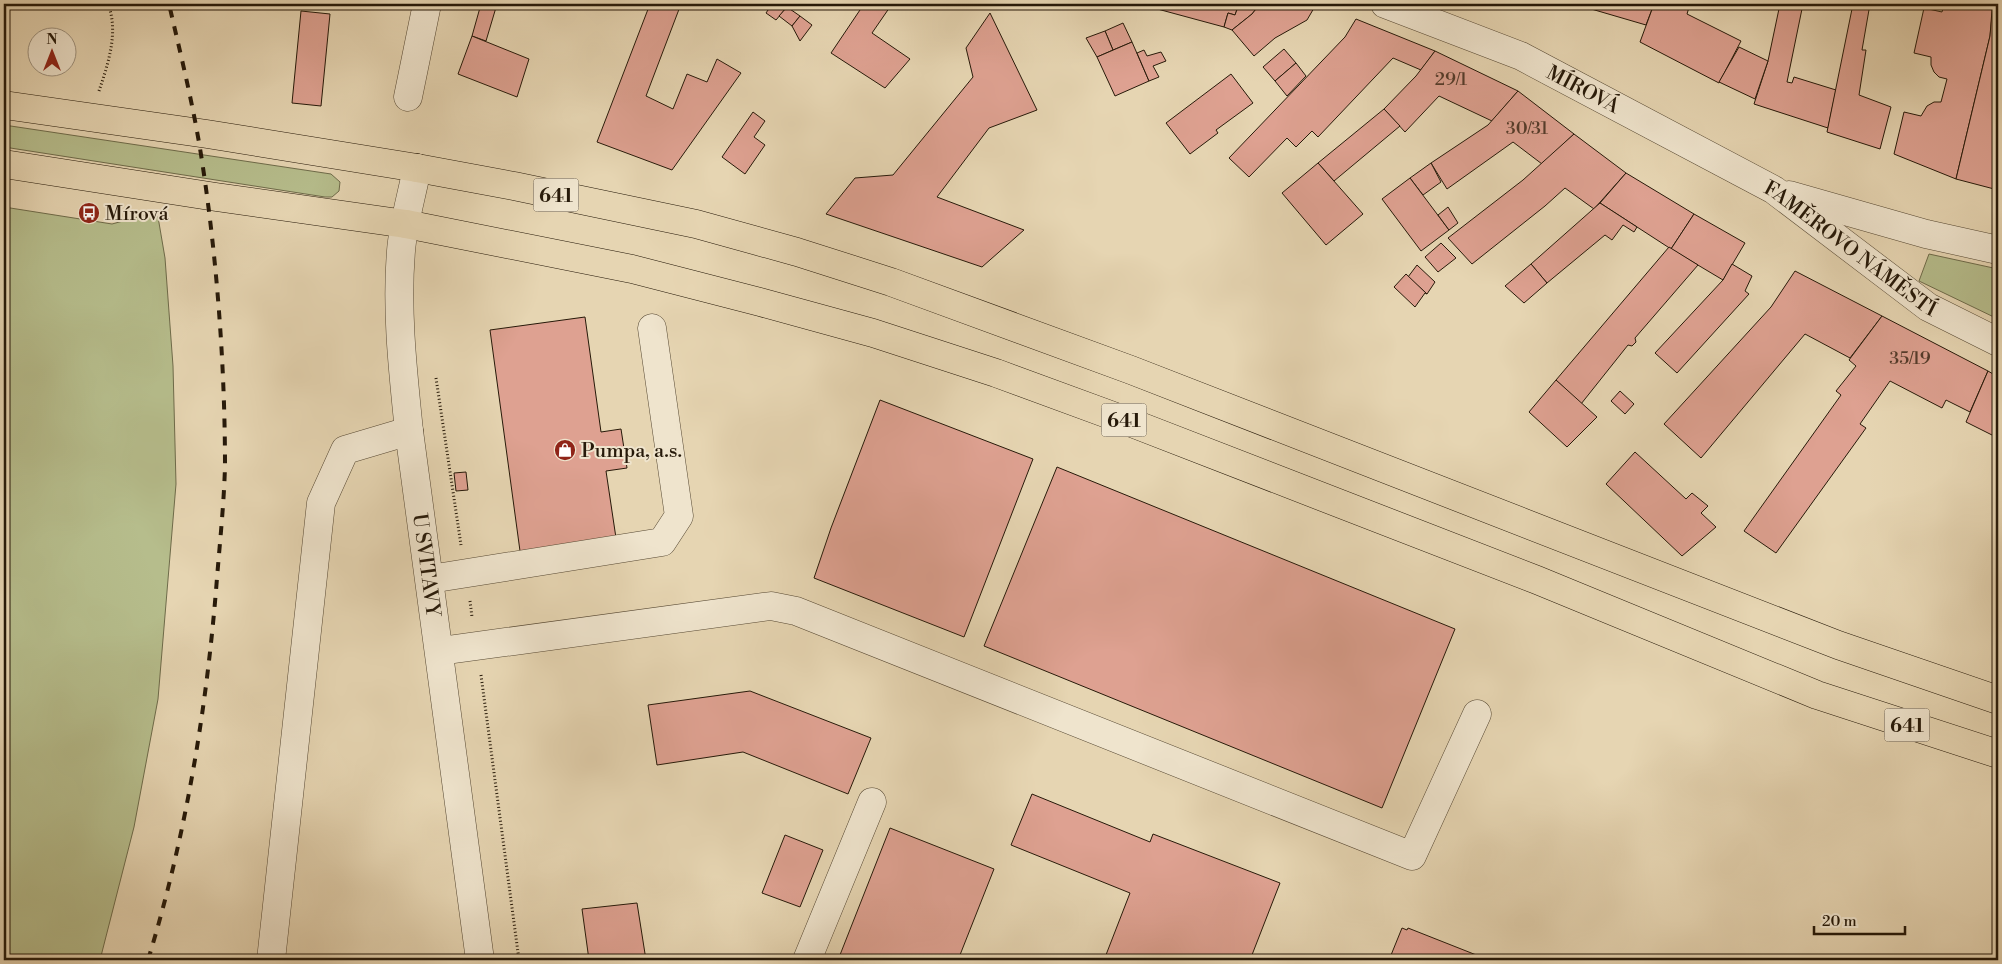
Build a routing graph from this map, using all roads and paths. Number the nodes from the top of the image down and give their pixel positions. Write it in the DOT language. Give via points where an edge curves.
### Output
graph roads {
  1 [pos="108,4"];
  2 [pos="427,4"];
  3 [pos="1386,4"];
  4 [pos="98,91"];
  5 [pos="408,98"];
  6 [pos="4,105"];
  7 [pos="4,164"];
  8 [pos="417,168"];
  9 [pos="1774,190"];
  10 [pos="406,224"];
  11 [pos="1998,250"];
  12 [pos="652,328"];
  13 [pos="1998,342"];
  14 [pos="409,431"];
  15 [pos="430,579"];
  16 [pos="440,651"];
  17 [pos="1998,700"];
  18 [pos="1477,714"];
  19 [pos="1998,754"];
  20 [pos="872,802"];
  21 [pos="271,960"];
  22 [pos="480,960"];
  23 [pos="807,960"];
  1 -- 4 [label="path" via="112,20 110,56"];
  2 -- 5 [label="street"];
  3 -- 9 [label="street, MÍROVÁ" via="1521,56"];
  6 -- 8 [label="main road, 641"];
  7 -- 10 [label="main road, 641"];
  8 -- 10 [label="street, U SVITAVY"];
  8 -- 17 [label="main road, 641" via="696,224 892,282 1131,370 1838,645"];
  9 -- 11 [label="street, FAMĚROVO NÁMĚSTÍ" via="1926,234"];
  9 -- 13 [label="street, FAMĚROVO NÁMĚSTÍ" via="1928,307"];
  10 -- 14 [label="street, U SVITAVY" via="401,250 399,309"];
  10 -- 19 [label="main road, 641" via="632,269 873,334 996,373 1528,576 1817,695"];
  12 -- 15 [label="street" via="679,516 662,542"];
  14 -- 15 [label="street, U SVITAVY"];
  14 -- 21 [label="street" via="345,450 321,503"];
  15 -- 16 [label="street, U SVITAVY"];
  16 -- 18 [label="street" via="771,606 788,609 1412,856"];
  16 -- 22 [label="street, U SVITAVY"];
  20 -- 23 [label="street"];
}
